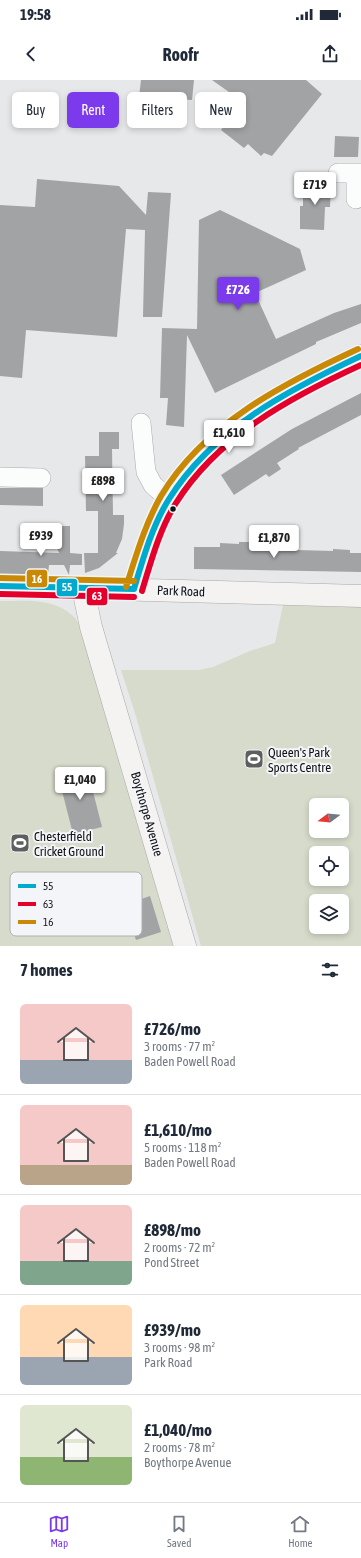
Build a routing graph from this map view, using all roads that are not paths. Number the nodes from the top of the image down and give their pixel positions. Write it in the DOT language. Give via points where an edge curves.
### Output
graph roads {
  1 [pos="352,173"];
  2 [pos="356,199"];
  3 [pos="361,356"];
  4 [pos="141,423"];
  5 [pos="0,476"];
  6 [pos="41,478"];
  7 [pos="169,499"];
  8 [pos="0,586"];
  9 [pos="82,589"];
  10 [pos="134,589"];
  11 [pos="361,596"];
  12 [pos="185,946"];
  1 -- 2 [label="street"];
  3 -- 7 [label="street" via="301,386 226,434 190,470"];
  4 -- 7 [label="street" via="146,472 153,485"];
  5 -- 6 [label="street"];
  7 -- 10 [label="street" via="154,531"];
  8 -- 9 [label="street, Park Road"];
  9 -- 10 [label="street, Park Road"];
  9 -- 12 [label="street, Boythorpe Avenue"];
  10 -- 11 [label="street, Park Road"];
}
